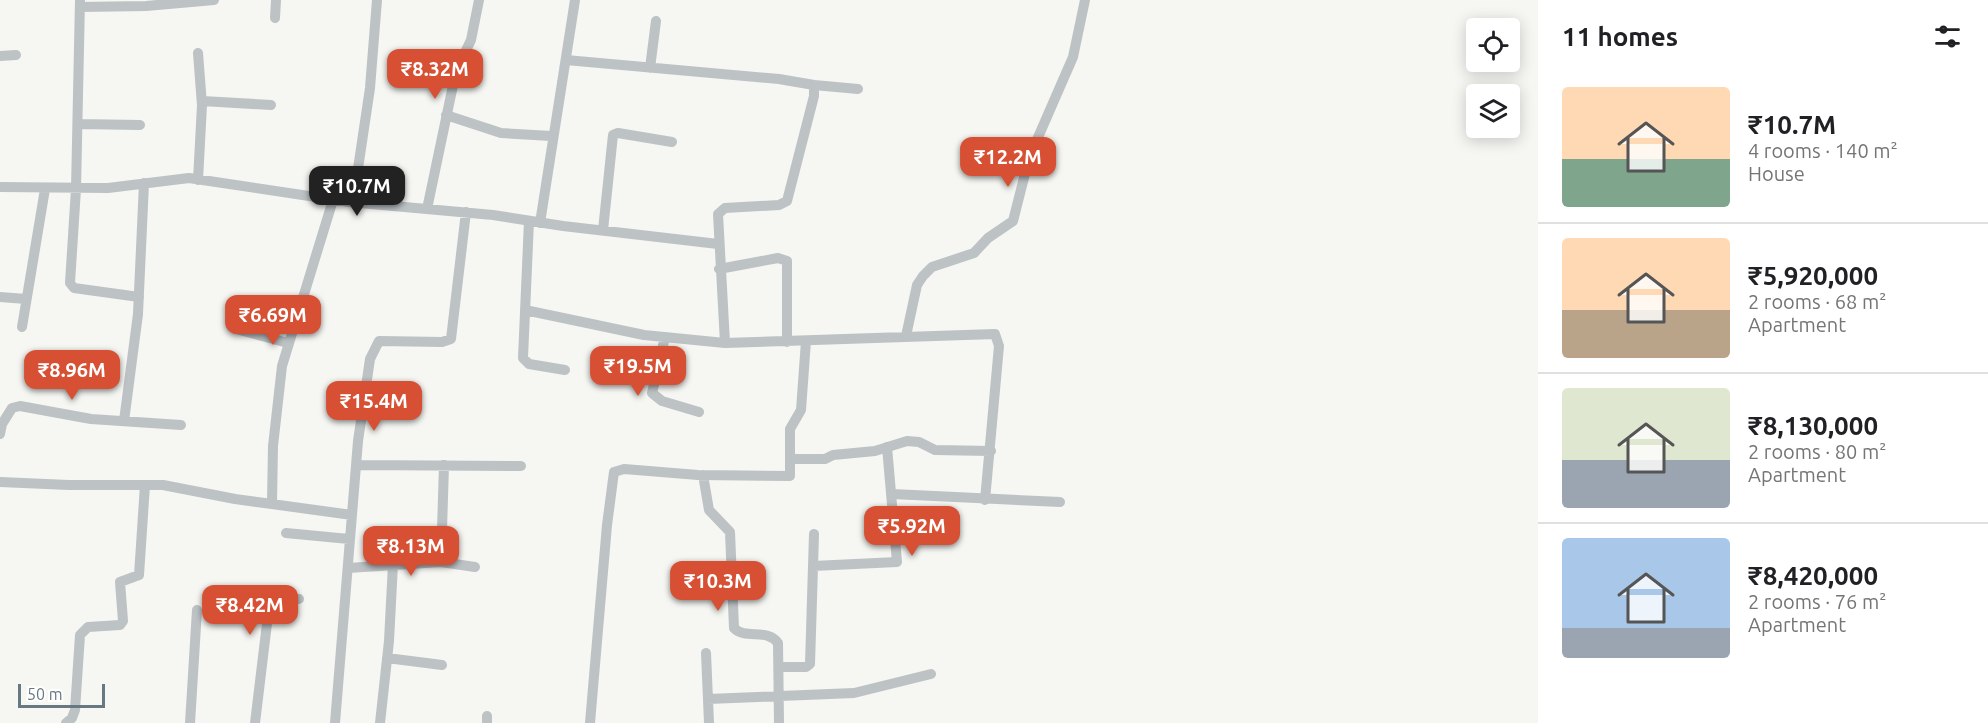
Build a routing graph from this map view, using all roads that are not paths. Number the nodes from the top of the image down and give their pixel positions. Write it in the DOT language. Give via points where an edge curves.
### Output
graph roads {
  1 [pos="214,0"];
  2 [pos="276,0"];
  3 [pos="377,0"];
  4 [pos="479,0"];
  5 [pos="575,0"];
  6 [pos="1085,0"];
  7 [pos="80,3"];
  8 [pos="112,3"];
  9 [pos="275,18"];
  10 [pos="656,21"];
  11 [pos="198,53"];
  12 [pos="16,55"];
  13 [pos="0,56"];
  14 [pos="566,60"];
  15 [pos="650,68"];
  16 [pos="814,86"];
  17 [pos="858,89"];
  18 [pos="202,101"];
  19 [pos="271,105"];
  20 [pos="446,115"];
  21 [pos="78,124"];
  22 [pos="140,125"];
  23 [pos="552,136"];
  24 [pos="672,142"];
  25 [pos="198,180"];
  26 [pos="144,183"];
  27 [pos="0,187"];
  28 [pos="45,189"];
  29 [pos="76,189"];
  30 [pos="333,200"];
  31 [pos="353,202"];
  32 [pos="427,208"];
  33 [pos="466,212"];
  34 [pos="534,222"];
  35 [pos="603,230"];
  36 [pos="718,244"];
  37 [pos="719,269"];
  38 [pos="0,297"];
  39 [pos="139,297"];
  40 [pos="26,299"];
  41 [pos="525,310"];
  42 [pos="22,327"];
  43 [pos="236,329"];
  44 [pos="906,336"];
  45 [pos="665,337"];
  46 [pos="806,341"];
  47 [pos="787,342"];
  48 [pos="288,343"];
  49 [pos="724,343"];
  50 [pos="565,370"];
  51 [pos="699,412"];
  52 [pos="3,418"];
  53 [pos="123,421"];
  54 [pos="181,425"];
  55 [pos="0,434"];
  56 [pos="887,447"];
  57 [pos="991,450"];
  58 [pos="791,459"];
  59 [pos="356,465"];
  60 [pos="444,465"];
  61 [pos="521,465"];
  62 [pos="703,476"];
  63 [pos="0,482"];
  64 [pos="145,485"];
  65 [pos="892,494"];
  66 [pos="985,500"];
  67 [pos="1060,502"];
  68 [pos="272,503"];
  69 [pos="352,515"];
  70 [pos="286,533"];
  71 [pos="814,534"];
  72 [pos="350,539"];
  73 [pos="441,561"];
  74 [pos="393,564"];
  75 [pos="813,566"];
  76 [pos="475,567"];
  77 [pos="348,568"];
  78 [pos="299,599"];
  79 [pos="197,609"];
  80 [pos="706,652"];
  81 [pos="387,658"];
  82 [pos="442,665"];
  83 [pos="778,667"];
  84 [pos="931,674"];
  85 [pos="780,696"];
  86 [pos="708,699"];
  87 [pos="66,723"];
  88 [pos="190,723"];
  89 [pos="255,723"];
  90 [pos="335,723"];
  91 [pos="380,723"];
  92 [pos="590,723"];
  93 [pos="709,723"];
  94 [pos="779,723"];
  1 -- 8 [label="street"];
  2 -- 9 [label="street"];
  3 -- 31 [label="street" via="370,88"];
  4 -- 20 [label="street" via="471,40 456,71"];
  5 -- 14 [label="street"];
  6 -- 44 [label="street" via="1073,57 1029,158 1013,221 974,253 932,267 923,276 917,285"];
  7 -- 8 [label="street"];
  7 -- 21 [label="street"];
  10 -- 15 [label="street"];
  11 -- 18 [label="street"];
  12 -- 13 [label="street"];
  14 -- 15 [label="street"];
  14 -- 23 [label="street"];
  15 -- 16 [label="street" via="779,79"];
  16 -- 17 [label="street"];
  16 -- 36 [label="street" via="787,201 720,210"];
  18 -- 19 [label="street"];
  18 -- 25 [label="street"];
  20 -- 23 [label="street" via="501,133"];
  20 -- 32 [label="street"];
  21 -- 22 [label="street"];
  21 -- 29 [label="street"];
  23 -- 34 [label="street"];
  24 -- 35 [label="street" via="613,135"];
  25 -- 26 [label="street" via="178,177"];
  25 -- 30 [label="street"];
  26 -- 29 [label="street"];
  26 -- 39 [label="street"];
  27 -- 28 [label="street"];
  28 -- 29 [label="street"];
  28 -- 40 [label="street"];
  29 -- 39 [label="street" via="71,286"];
  30 -- 31 [label="street"];
  30 -- 48 [label="street"];
  31 -- 32 [label="street"];
  32 -- 33 [label="street"];
  33 -- 34 [label="street"];
  33 -- 59 [label="street" via="451,339 385,340 375,345"];
  34 -- 35 [label="street"];
  34 -- 41 [label="street"];
  35 -- 36 [label="street"];
  36 -- 37 [label="street"];
  37 -- 47 [label="street" via="778,258 787,261"];
  37 -- 49 [label="street"];
  38 -- 40 [label="street"];
  39 -- 53 [label="street"];
  40 -- 42 [label="street"];
  41 -- 45 [label="street"];
  41 -- 50 [label="street" via="523,358 529,364"];
  43 -- 48 [label="street"];
  44 -- 46 [label="street"];
  44 -- 57 [label="street" via="995,334 999,346"];
  45 -- 49 [label="street"];
  45 -- 51 [label="street" via="652,393 662,401"];
  46 -- 47 [label="street"];
  46 -- 58 [label="street" via="801,410 790,429"];
  47 -- 49 [label="street"];
  48 -- 68 [label="street" via="273,446"];
  52 -- 53 [label="street" via="20,406"];
  52 -- 55 [label="street"];
  53 -- 54 [label="street"];
  56 -- 57 [label="street" via="912,441 935,450"];
  56 -- 58 [label="street" via="825,459"];
  56 -- 65 [label="street"];
  57 -- 66 [label="street"];
  58 -- 62 [label="street" via="792,473 786,477"];
  59 -- 60 [label="street"];
  59 -- 69 [label="street"];
  60 -- 61 [label="street"];
  60 -- 73 [label="street"];
  62 -- 83 [label="street" via="709,510 730,532 734,628 740,633 775,639"];
  62 -- 92 [label="street" via="624,469 614,472"];
  63 -- 64 [label="street"];
  64 -- 68 [label="street"];
  64 -- 87 [label="street" via="139,575 120,582 118,587 123,621 88,627 80,635 75,710"];
  65 -- 66 [label="street"];
  65 -- 75 [label="street" via="897,562"];
  66 -- 67 [label="street"];
  68 -- 69 [label="street"];
  69 -- 72 [label="street"];
  70 -- 72 [label="street"];
  71 -- 75 [label="street"];
  72 -- 77 [label="street"];
  73 -- 74 [label="street"];
  73 -- 76 [label="street"];
  74 -- 77 [label="street"];
  74 -- 81 [label="street"];
  75 -- 83 [label="street" via="810,664"];
  77 -- 90 [label="street"];
  78 -- 89 [label="street" via="275,599 269,607"];
  79 -- 88 [label="street"];
  80 -- 86 [label="street"];
  81 -- 82 [label="street"];
  81 -- 91 [label="street"];
  83 -- 85 [label="street"];
  84 -- 85 [label="street" via="854,693"];
  85 -- 86 [label="street"];
  85 -- 94 [label="street"];
  86 -- 93 [label="street"];
}
